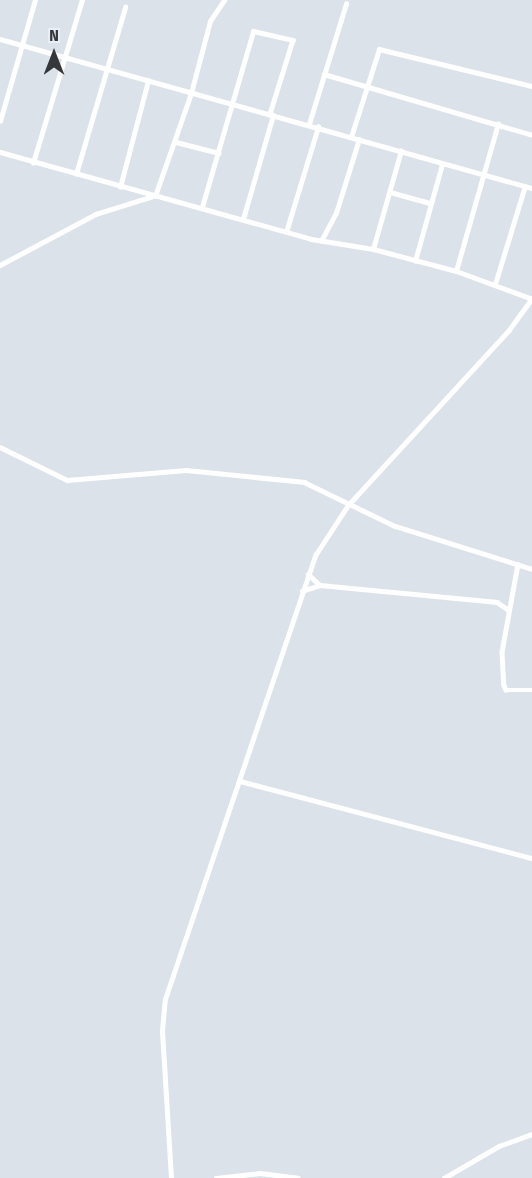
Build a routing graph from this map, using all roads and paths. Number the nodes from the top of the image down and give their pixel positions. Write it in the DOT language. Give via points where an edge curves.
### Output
graph roads {
  1 [pos="35,0"];
  2 [pos="82,0"];
  3 [pos="224,0"];
  4 [pos="346,4"];
  5 [pos="125,7"];
  6 [pos="0,39"];
  7 [pos="22,45"];
  8 [pos="64,57"];
  9 [pos="107,69"];
  10 [pos="324,74"];
  11 [pos="147,81"];
  12 [pos="532,86"];
  13 [pos="366,89"];
  14 [pos="191,93"];
  15 [pos="232,104"];
  16 [pos="272,114"];
  17 [pos="0,121"];
  18 [pos="309,124"];
  19 [pos="498,124"];
  20 [pos="318,127"];
  21 [pos="532,135"];
  22 [pos="351,137"];
  23 [pos="358,139"];
  24 [pos="176,142"];
  25 [pos="401,151"];
  26 [pos="0,153"];
  27 [pos="219,153"];
  28 [pos="33,163"];
  29 [pos="442,164"];
  30 [pos="76,174"];
  31 [pos="483,174"];
  32 [pos="525,186"];
  33 [pos="120,187"];
  34 [pos="532,188"];
  35 [pos="390,192"];
  36 [pos="154,196"];
  37 [pos="430,203"];
  38 [pos="202,207"];
  39 [pos="243,219"];
  40 [pos="287,229"];
  41 [pos="321,241"];
  42 [pos="372,249"];
  43 [pos="415,261"];
  44 [pos="0,265"];
  45 [pos="456,271"];
  46 [pos="495,284"];
  47 [pos="532,299"];
  48 [pos="0,447"];
  49 [pos="348,505"];
  50 [pos="518,564"];
  51 [pos="532,569"];
  52 [pos="308,574"];
  53 [pos="320,585"];
  54 [pos="302,591"];
  55 [pos="509,610"];
  56 [pos="532,690"];
  57 [pos="240,781"];
  58 [pos="532,858"];
  59 [pos="532,1134"];
  60 [pos="171,1178"];
  61 [pos="216,1178"];
  62 [pos="298,1178"];
  63 [pos="444,1178"];
  1 -- 7 [label="street"];
  2 -- 8 [label="street"];
  3 -- 14 [label="street" via="210,21"];
  4 -- 10 [label="street"];
  5 -- 9 [label="street"];
  6 -- 7 [label="street"];
  7 -- 8 [label="street"];
  7 -- 17 [label="street"];
  8 -- 9 [label="street"];
  8 -- 28 [label="street"];
  9 -- 11 [label="street"];
  9 -- 30 [label="street"];
  10 -- 13 [label="street"];
  10 -- 18 [label="street"];
  11 -- 14 [label="street"];
  11 -- 33 [label="street"];
  12 -- 13 [label="street" via="383,49 376,50"];
  13 -- 19 [label="street"];
  13 -- 22 [label="street"];
  14 -- 15 [label="street"];
  14 -- 24 [label="street"];
  15 -- 16 [label="street"];
  15 -- 16 [label="street" via="253,31 280,36 293,40"];
  15 -- 27 [label="street"];
  16 -- 18 [label="street"];
  16 -- 39 [label="street"];
  18 -- 20 [label="street"];
  19 -- 21 [label="street"];
  19 -- 31 [label="street"];
  20 -- 22 [label="street"];
  20 -- 40 [label="street"];
  22 -- 23 [label="street"];
  23 -- 25 [label="street"];
  23 -- 41 [label="street" via="336,213"];
  24 -- 27 [label="street"];
  24 -- 36 [label="street"];
  25 -- 29 [label="street"];
  25 -- 35 [label="street"];
  26 -- 28 [label="street"];
  27 -- 38 [label="street"];
  28 -- 30 [label="street"];
  29 -- 31 [label="street"];
  29 -- 37 [label="street"];
  30 -- 33 [label="street"];
  31 -- 32 [label="street"];
  31 -- 45 [label="street"];
  32 -- 34 [label="street"];
  32 -- 46 [label="street"];
  33 -- 36 [label="street"];
  35 -- 37 [label="street"];
  35 -- 42 [label="street"];
  36 -- 38 [label="street"];
  36 -- 44 [label="street" via="96,214"];
  37 -- 43 [label="street"];
  38 -- 39 [label="street"];
  39 -- 40 [label="street"];
  40 -- 41 [label="street"];
  41 -- 42 [label="street"];
  42 -- 43 [label="street"];
  43 -- 45 [label="street"];
  45 -- 46 [label="street"];
  46 -- 47 [label="street"];
  47 -- 49 [label="street" via="508,331"];
  48 -- 49 [label="street" via="67,480 201,471 304,483"];
  49 -- 50 [label="street" via="395,526"];
  49 -- 52 [label="street" via="324,538"];
  50 -- 51 [label="street"];
  50 -- 55 [label="street"];
  52 -- 53 [label="street"];
  52 -- 54 [label="street"];
  53 -- 54 [label="street"];
  53 -- 55 [label="street" via="497,602"];
  54 -- 57 [label="street"];
  55 -- 56 [label="street" via="502,652 504,685 506,690"];
  57 -- 58 [label="street"];
  57 -- 60 [label="street" via="177,954 165,999 162,1031"];
  59 -- 63 [label="street" via="499,1146"];
  61 -- 62 [label="street" via="260,1173"];
}
